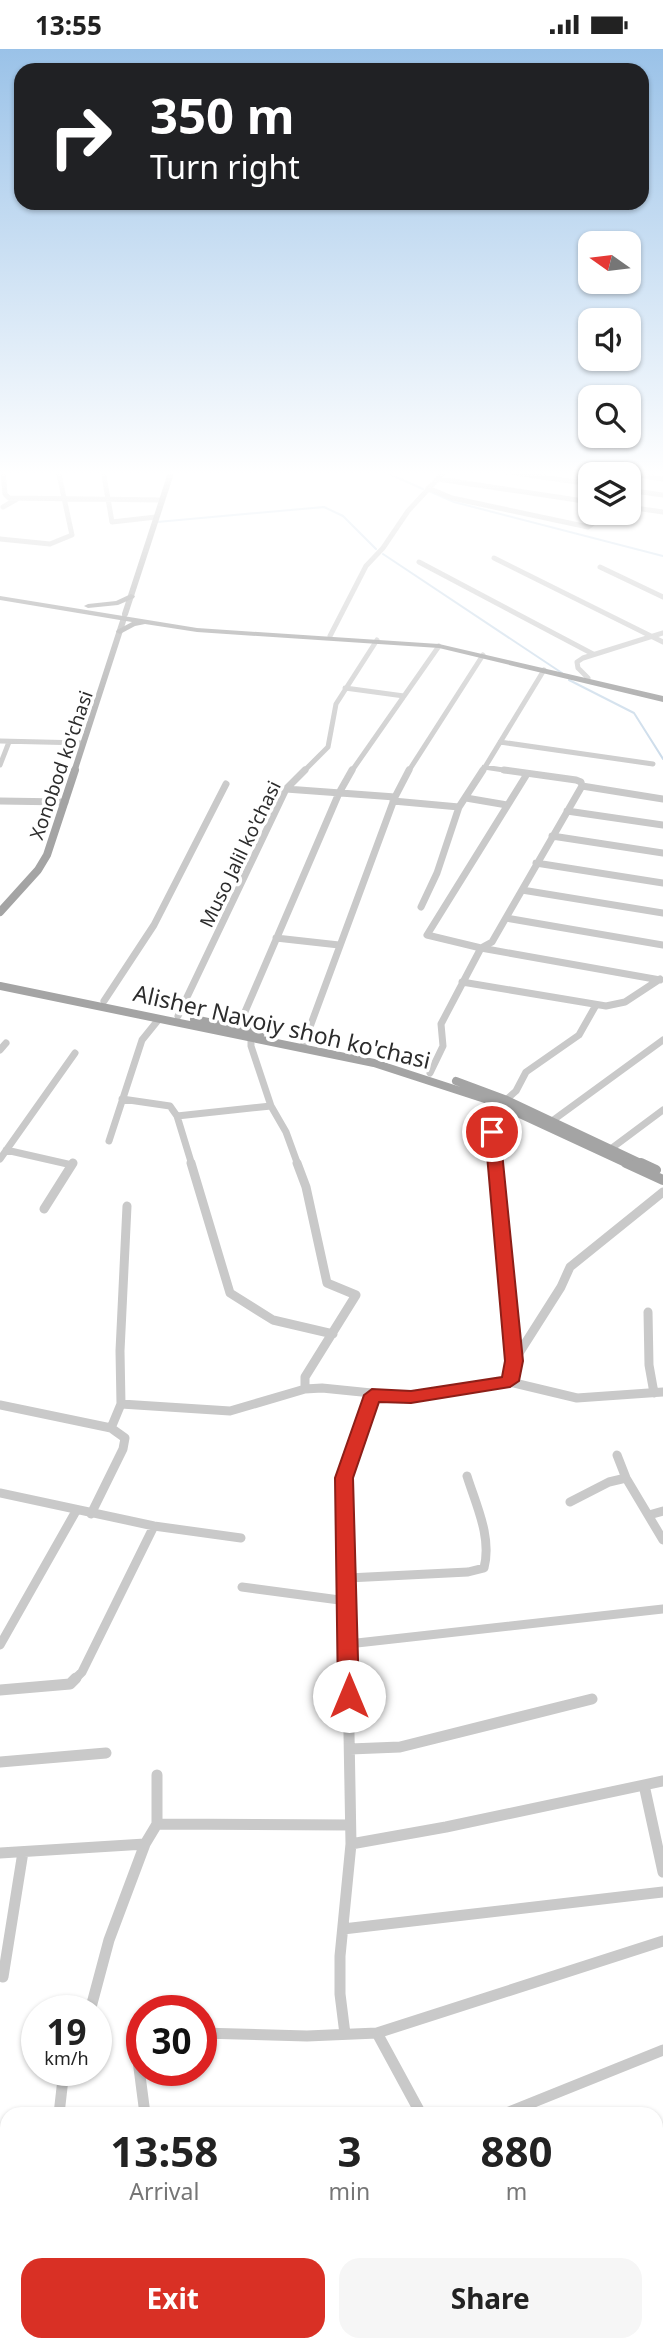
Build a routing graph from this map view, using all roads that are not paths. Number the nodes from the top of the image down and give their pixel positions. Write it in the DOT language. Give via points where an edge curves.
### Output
graph roads {
  1 [pos="137,577"];
  2 [pos="360,577"];
  3 [pos="448,577"];
  4 [pos="533,577"];
  5 [pos="622,577"];
  6 [pos="0,596"];
  7 [pos="131,596"];
  8 [pos="663,597"];
  9 [pos="68,605"];
  10 [pos="125,616"];
  11 [pos="172,626"];
  12 [pos="120,632"];
  13 [pos="663,633"];
  14 [pos="330,636"];
  15 [pos="651,637"];
  16 [pos="377,640"];
  17 [pos="663,642"];
  18 [pos="439,646"];
  19 [pos="593,654"];
  20 [pos="483,655"];
  21 [pos="545,669"];
  22 [pos="574,678"];
  23 [pos="588,678"];
  24 [pos="345,688"];
  25 [pos="404,696"];
  26 [pos="663,697"];
  27 [pos="0,741"];
  28 [pos="9,741"];
  29 [pos="83,743"];
  30 [pos="500,743"];
  31 [pos="653,764"];
  32 [pos="0,765"];
  33 [pos="484,767"];
  34 [pos="527,773"];
  35 [pos="226,784"];
  36 [pos="582,786"];
  37 [pos="286,789"];
  38 [pos="339,793"];
  39 [pos="466,798"];
  40 [pos="394,799"];
  41 [pos="663,799"];
  42 [pos="0,801"];
  43 [pos="65,802"];
  44 [pos="508,805"];
  45 [pos="459,807"];
  46 [pos="567,811"];
  47 [pos="663,825"];
  48 [pos="552,836"];
  49 [pos="663,853"];
  50 [pos="536,863"];
  51 [pos="663,883"];
  52 [pos="522,890"];
  53 [pos="421,907"];
  54 [pos="0,912"];
  55 [pos="663,913"];
  56 [pos="506,918"];
  57 [pos="276,938"];
  58 [pos="663,945"];
  59 [pos="339,946"];
  60 [pos="481,948"];
  61 [pos="0,979"];
  62 [pos="661,979"];
  63 [pos="462,982"];
  64 [pos="0,986"];
  65 [pos="104,1001"];
  66 [pos="596,1005"];
  67 [pos="178,1016"];
  68 [pos="159,1019"];
  69 [pos="220,1028"];
  70 [pos="238,1028"];
  71 [pos="251,1038"];
  72 [pos="663,1040"];
  73 [pos="6,1043"];
  74 [pos="304,1043"];
  75 [pos="0,1050"];
  76 [pos="75,1053"];
  77 [pos="430,1073"];
  78 [pos="122,1099"];
  79 [pos="506,1100"];
  80 [pos="271,1106"];
  81 [pos="663,1110"];
  82 [pos="177,1116"];
  83 [pos="552,1121"];
  84 [pos="492,1132"];
  85 [pos="109,1141"];
  86 [pos="611,1148"];
  87 [pos="6,1150"];
  88 [pos="0,1159"];
  89 [pos="663,1173"];
  90 [pos="663,1180"];
  91 [pos="663,1192"];
  92 [pos="127,1206"];
  93 [pos="44,1209"];
  94 [pos="648,1312"];
  95 [pos="333,1334"];
  96 [pos="514,1361"];
  97 [pos="510,1381"];
  98 [pos="304,1389"];
  99 [pos="658,1392"];
  100 [pos="372,1395"];
  101 [pos="121,1404"];
  102 [pos="0,1405"];
  103 [pos="111,1428"];
  104 [pos="617,1455"];
  105 [pos="467,1476"];
  106 [pos="626,1478"];
  107 [pos="0,1493"];
  108 [pos="570,1502"];
  109 [pos="76,1511"];
  110 [pos="663,1511"];
  111 [pos="90,1514"];
  112 [pos="649,1515"];
  113 [pos="154,1526"];
  114 [pos="241,1538"];
  115 [pos="663,1540"];
  116 [pos="348,1578"];
  117 [pos="242,1587"];
  118 [pos="347,1601"];
  119 [pos="663,1609"];
  120 [pos="348,1644"];
  121 [pos="0,1645"];
  122 [pos="0,1690"];
  123 [pos="592,1699"];
  124 [pos="350,1749"];
  125 [pos="106,1753"];
  126 [pos="0,1762"];
  127 [pos="157,1775"];
  128 [pos="663,1781"];
  129 [pos="644,1785"];
  130 [pos="157,1823"];
  131 [pos="350,1825"];
  132 [pos="145,1844"];
  133 [pos="351,1844"];
  134 [pos="23,1852"];
  135 [pos="0,1853"];
  136 [pos="663,1873"];
  137 [pos="663,1892"];
  138 [pos="343,1929"];
  139 [pos="663,1941"];
  140 [pos="4,1977"];
  141 [pos="94,1995"];
  142 [pos="217,2033"];
  143 [pos="377,2033"];
  144 [pos="345,2034"];
  145 [pos="663,2050"];
  146 [pos="62,2086"];
  147 [pos="141,2086"];
  148 [pos="60,2107"];
  149 [pos="144,2107"];
  150 [pos="417,2107"];
  151 [pos="522,2107"];
  1 -- 7 [label="main road, Xonobod ko'chasi"];
  2 -- 14 [label="street"];
  3 -- 19 [label="street"];
  4 -- 15 [label="street"];
  5 -- 8 [label="street"];
  6 -- 9 [label="highway"];
  6 -- 10 [label="highway"];
  7 -- 9 [label="highway" via="103,606"];
  7 -- 10 [label="main road, Xonobod ko'chasi"];
  9 -- 10 [label="highway"];
  10 -- 11 [label="highway"];
  10 -- 12 [label="main road, Xonobod ko'chasi"];
  10 -- 14 [label="highway"];
  11 -- 12 [label="highway" via="141,623"];
  11 -- 16 [label="highway"];
  12 -- 29 [label="main road, Xonobod ko'chasi"];
  13 -- 15 [label="street"];
  14 -- 21 [label="highway" via="444,644"];
  15 -- 17 [label="street"];
  15 -- 19 [label="street"];
  16 -- 18 [label="highway"];
  16 -- 24 [label="street, Muso Jalil ko'chasi"];
  18 -- 20 [label="highway"];
  18 -- 25 [label="street"];
  19 -- 23 [label="street" via="577,662"];
  20 -- 21 [label="highway"];
  20 -- 40 [label="street"];
  21 -- 22 [label="highway"];
  21 -- 23 [label="highway"];
  21 -- 30 [label="street"];
  22 -- 26 [label="highway"];
  23 -- 26 [label="highway"];
  24 -- 25 [label="street"];
  24 -- 37 [label="street, Muso Jalil ko'chasi" via="333,711 328,747"];
  25 -- 38 [label="street" via="360,755"];
  27 -- 28 [label="street"];
  28 -- 29 [label="street"];
  28 -- 32 [label="street"];
  29 -- 43 [label="main road, Xonobod ko'chasi"];
  30 -- 31 [label="street"];
  30 -- 33 [label="street"];
  33 -- 34 [label="street"];
  33 -- 39 [label="street"];
  34 -- 36 [label="street" via="576,780"];
  34 -- 44 [label="street"];
  35 -- 65 [label="street" via="165,901"];
  36 -- 41 [label="street"];
  36 -- 46 [label="street"];
  37 -- 38 [label="street"];
  37 -- 67 [label="street, Muso Jalil ko'chasi"];
  38 -- 40 [label="street"];
  38 -- 57 [label="street"];
  39 -- 44 [label="street"];
  39 -- 45 [label="street"];
  40 -- 45 [label="street"];
  40 -- 59 [label="street"];
  42 -- 43 [label="street"];
  43 -- 54 [label="main road, Xonobod ko'chasi" via="43,863"];
  44 -- 60 [label="street" via="427,935"];
  45 -- 53 [label="street"];
  46 -- 47 [label="street"];
  46 -- 48 [label="street"];
  48 -- 49 [label="street"];
  48 -- 50 [label="street"];
  50 -- 51 [label="street"];
  50 -- 52 [label="street"];
  52 -- 55 [label="street"];
  52 -- 56 [label="street"];
  56 -- 58 [label="street"];
  56 -- 60 [label="street" via="492,942"];
  57 -- 59 [label="street"];
  57 -- 70 [label="street"];
  59 -- 74 [label="street"];
  60 -- 62 [label="street"];
  60 -- 63 [label="street"];
  61 -- 65 [label="main road, Alisher Navoiy shoh ko'chasi"];
  62 -- 66 [label="street" via="625,1002"];
  63 -- 66 [label="street"];
  63 -- 77 [label="street" via="441,1024 443,1046"];
  64 -- 68 [label="main road, Alisher Navoiy shoh ko'chasi"];
  65 -- 67 [label="main road, Alisher Navoiy shoh ko'chasi"];
  66 -- 79 [label="street" via="579,1035 526,1072"];
  67 -- 69 [label="main road, Alisher Navoiy shoh ko'chasi"];
  68 -- 69 [label="main road, Alisher Navoiy shoh ko'chasi"];
  68 -- 78 [label="street" via="142,1040"];
  69 -- 70 [label="main road, Alisher Navoiy shoh ko'chasi"];
  69 -- 71 [label="main road, Alisher Navoiy shoh ko'chasi"];
  70 -- 74 [label="main road, Alisher Navoiy shoh ko'chasi"];
  71 -- 80 [label="street"];
  71 -- 90 [label="main road, Alisher Navoiy shoh ko'chasi" via="374,1063 457,1088"];
  72 -- 83 [label="street"];
  73 -- 75 [label="street"];
  74 -- 77 [label="main road, Alisher Navoiy shoh ko'chasi"];
  76 -- 87 [label="street"];
  77 -- 79 [label="main road, Alisher Navoiy shoh ko'chasi"];
  78 -- 82 [label="street" via="165,1104"];
  78 -- 85 [label="street"];
  79 -- 83 [label="main road, Alisher Navoiy shoh ko'chasi"];
  80 -- 82 [label="street"];
  80 -- 95 [label="street" via="306,1187 327,1283 356,1294"];
  81 -- 86 [label="street"];
  82 -- 95 [label="street" via="230,1293 272,1320"];
  83 -- 86 [label="main road, Alisher Navoiy shoh ko'chasi"];
  84 -- 96 [label="street"];
  86 -- 89 [label="main road, Alisher Navoiy shoh ko'chasi"];
  87 -- 88 [label="street"];
  87 -- 93 [label="street" via="73,1163"];
  91 -- 96 [label="street" via="570,1267"];
  92 -- 101 [label="street"];
  94 -- 99 [label="street" via="649,1365"];
  95 -- 98 [label="street" via="304,1377"];
  96 -- 97 [label="street"];
  97 -- 99 [label="street" via="577,1398"];
  97 -- 100 [label="street" via="411,1397"];
  98 -- 100 [label="street"];
  98 -- 101 [label="street" via="230,1411"];
  100 -- 116 [label="street" via="344,1478"];
  101 -- 103 [label="street"];
  102 -- 103 [label="street"];
  103 -- 111 [label="street" via="125,1438 123,1449"];
  104 -- 106 [label="street"];
  105 -- 116 [label="street" via="483,1529 484,1568"];
  106 -- 108 [label="street"];
  106 -- 112 [label="street"];
  107 -- 109 [label="street"];
  109 -- 111 [label="street"];
  109 -- 121 [label="street"];
  110 -- 112 [label="street"];
  111 -- 113 [label="street"];
  112 -- 115 [label="street"];
  113 -- 114 [label="street"];
  113 -- 122 [label="street" via="82,1672 70,1684"];
  116 -- 118 [label="street"];
  117 -- 118 [label="street"];
  118 -- 120 [label="street"];
  119 -- 120 [label="street"];
  120 -- 124 [label="street"];
  123 -- 124 [label="street" via="400,1747"];
  124 -- 131 [label="street"];
  125 -- 126 [label="street"];
  127 -- 130 [label="street"];
  128 -- 129 [label="street"];
  129 -- 133 [label="street"];
  129 -- 136 [label="street"];
  130 -- 131 [label="street"];
  130 -- 132 [label="street"];
  131 -- 133 [label="street"];
  132 -- 134 [label="street"];
  132 -- 141 [label="street" via="109,1940"];
  133 -- 138 [label="street"];
  134 -- 135 [label="street"];
  134 -- 140 [label="street"];
  137 -- 138 [label="street"];
  138 -- 144 [label="street" via="340,1994"];
  139 -- 143 [label="street"];
  142 -- 144 [label="street"];
  143 -- 144 [label="street"];
  143 -- 150 [label="street"];
  145 -- 151 [label="street"];
  146 -- 148 [label="street"];
  147 -- 149 [label="street"];
}
